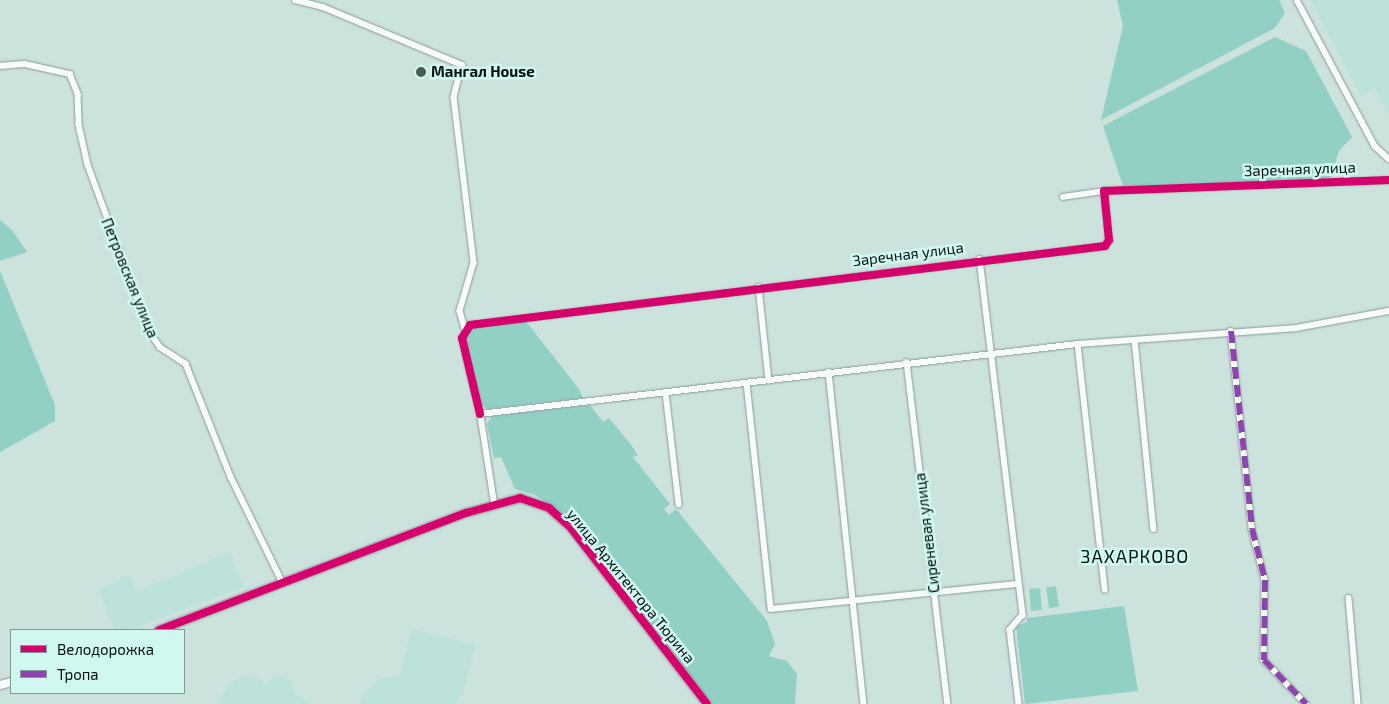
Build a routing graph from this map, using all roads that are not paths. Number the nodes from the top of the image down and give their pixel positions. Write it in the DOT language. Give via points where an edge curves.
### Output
graph roads {
  1 [pos="295,0"];
  2 [pos="1297,0"];
  3 [pos="0,66"];
  4 [pos="1389,159"];
  5 [pos="1389,180"];
  6 [pos="1104,191"];
  7 [pos="1063,197"];
  8 [pos="980,259"];
  9 [pos="759,287"];
  10 [pos="1389,311"];
  11 [pos="465,328"];
  12 [pos="1231,331"];
  13 [pos="1135,340"];
  14 [pos="1078,344"];
  15 [pos="990,354"];
  16 [pos="907,362"];
  17 [pos="829,372"];
  18 [pos="770,380"];
  19 [pos="747,383"];
  20 [pos="666,393"];
  21 [pos="480,414"];
  22 [pos="494,503"];
  23 [pos="679,504"];
  24 [pos="1154,529"];
  25 [pos="283,583"];
  26 [pos="1016,584"];
  27 [pos="1105,590"];
  28 [pos="934,592"];
  29 [pos="1349,598"];
  30 [pos="853,602"];
  31 [pos="162,629"];
  32 [pos="708,704"];
  33 [pos="864,704"];
  34 [pos="948,704"];
  35 [pos="1020,704"];
  36 [pos="1306,704"];
  37 [pos="1358,704"];
  1 -- 11 [label="street" via="323,7 462,65 454,97 474,262 460,311"];
  2 -- 4 [label="street" via="1375,146"];
  3 -- 25 [label="street, Петровская улица" via="25,64 70,74 78,94 79,125 88,165 149,331 160,347 186,364 231,477"];
  5 -- 6 [label="street, Заречная улица"];
  6 -- 7 [label="street"];
  6 -- 8 [label="street, Заречная улица" via="1109,240 1105,246"];
  8 -- 9 [label="street, Заречная улица"];
  8 -- 15 [label="street"];
  9 -- 11 [label="street, Заречная улица" via="553,313"];
  9 -- 18 [label="street"];
  10 -- 12 [label="street" via="1296,328"];
  11 -- 21 [label="street" via="462,338"];
  12 -- 13 [label="street"];
  12 -- 36 [label="street" via="1252,529 1265,580 1264,660"];
  13 -- 14 [label="street"];
  13 -- 24 [label="street"];
  14 -- 15 [label="street"];
  14 -- 27 [label="street"];
  15 -- 16 [label="street"];
  15 -- 26 [label="street"];
  16 -- 17 [label="street"];
  16 -- 28 [label="street, Сиреневая улица"];
  17 -- 18 [label="street"];
  17 -- 30 [label="street"];
  18 -- 19 [label="street"];
  19 -- 20 [label="street"];
  19 -- 30 [label="street" via="771,609"];
  20 -- 21 [label="street"];
  20 -- 23 [label="street"];
  21 -- 22 [label="street"];
  22 -- 25 [label="street, улица Архитектора Тюрина"];
  22 -- 32 [label="street, улица Архитектора Тюрина" via="530,499 556,514"];
  25 -- 31 [label="street, улица Архитектора Тюрина"];
  26 -- 28 [label="street"];
  26 -- 35 [label="street" via="1023,615 1010,630"];
  28 -- 30 [label="street"];
  28 -- 34 [label="street, Сиреневая улица"];
  29 -- 37 [label="street"];
  30 -- 33 [label="street"];
}
